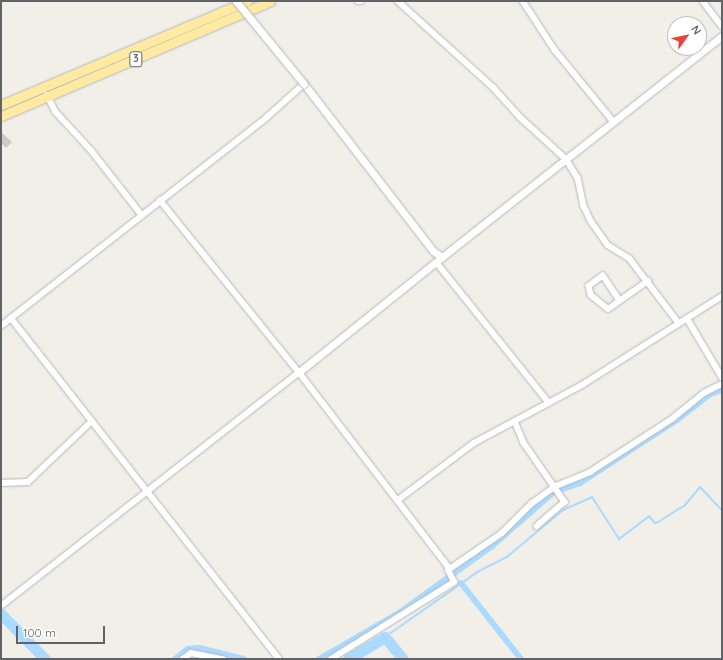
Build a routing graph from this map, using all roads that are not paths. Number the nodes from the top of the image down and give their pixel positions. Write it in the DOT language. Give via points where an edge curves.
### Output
graph roads {
  1 [pos="236,1"];
  2 [pos="247,1"];
  3 [pos="271,1"];
  4 [pos="398,1"];
  5 [pos="523,1"];
  6 [pos="703,1"];
  7 [pos="722,26"];
  8 [pos="722,36"];
  9 [pos="304,84"];
  10 [pos="43,87"];
  11 [pos="47,97"];
  12 [pos="1,105"];
  13 [pos="1,116"];
  14 [pos="618,118"];
  15 [pos="566,159"];
  16 [pos="160,200"];
  17 [pos="142,215"];
  18 [pos="439,260"];
  19 [pos="648,282"];
  20 [pos="722,296"];
  21 [pos="619,300"];
  22 [pos="11,318"];
  23 [pos="687,318"];
  24 [pos="679,323"];
  25 [pos="1,326"];
  26 [pos="298,372"];
  27 [pos="722,377"];
  28 [pos="722,384"];
  29 [pos="549,403"];
  30 [pos="92,421"];
  31 [pos="515,421"];
  32 [pos="1,483"];
  33 [pos="556,487"];
  34 [pos="148,492"];
  35 [pos="398,500"];
  36 [pos="537,526"];
  37 [pos="450,574"];
  38 [pos="1,606"];
  39 [pos="183,659"];
  40 [pos="223,659"];
  41 [pos="279,659"];
  42 [pos="331,659"];
  1 -- 9 [label="street, bridge"];
  2 -- 10 [label="highway, 3"];
  3 -- 11 [label="highway, 3"];
  4 -- 15 [label="street" via="494,88 520,117"];
  5 -- 14 [label="street" via="555,50"];
  6 -- 7 [label="street"];
  8 -- 14 [label="street"];
  9 -- 16 [label="street"];
  9 -- 18 [label="street"];
  10 -- 11 [label="street"];
  10 -- 12 [label="highway, 3"];
  11 -- 13 [label="highway, 3"];
  11 -- 17 [label="street" via="56,112 91,150"];
  14 -- 15 [label="street"];
  15 -- 18 [label="street"];
  15 -- 19 [label="street" via="578,178 584,206 591,221 608,245 630,259"];
  16 -- 17 [label="street"];
  16 -- 26 [label="street"];
  17 -- 22 [label="street"];
  18 -- 26 [label="street"];
  18 -- 29 [label="street"];
  19 -- 21 [label="street"];
  19 -- 24 [label="street"];
  20 -- 23 [label="street"];
  21 -- 21 [label="street" via="607,309 591,295 590,285 603,276"];
  22 -- 25 [label="street"];
  22 -- 30 [label="street"];
  23 -- 24 [label="street"];
  23 -- 27 [label="street"];
  24 -- 29 [label="street"];
  26 -- 34 [label="street"];
  26 -- 35 [label="street"];
  28 -- 33 [label="street" via="704,393 672,419 590,472"];
  29 -- 31 [label="street"];
  30 -- 32 [label="street" via="28,482"];
  30 -- 34 [label="street"];
  31 -- 33 [label="street" via="524,444"];
  31 -- 35 [label="street" via="474,443"];
  33 -- 36 [label="street" via="565,502"];
  33 -- 37 [label="street" via="531,504 502,533"];
  34 -- 38 [label="street"];
  34 -- 41 [label="street"];
  35 -- 37 [label="street"];
  37 -- 42 [label="street" via="454,582"];
  39 -- 40 [label="street" via="191,653"];
}
